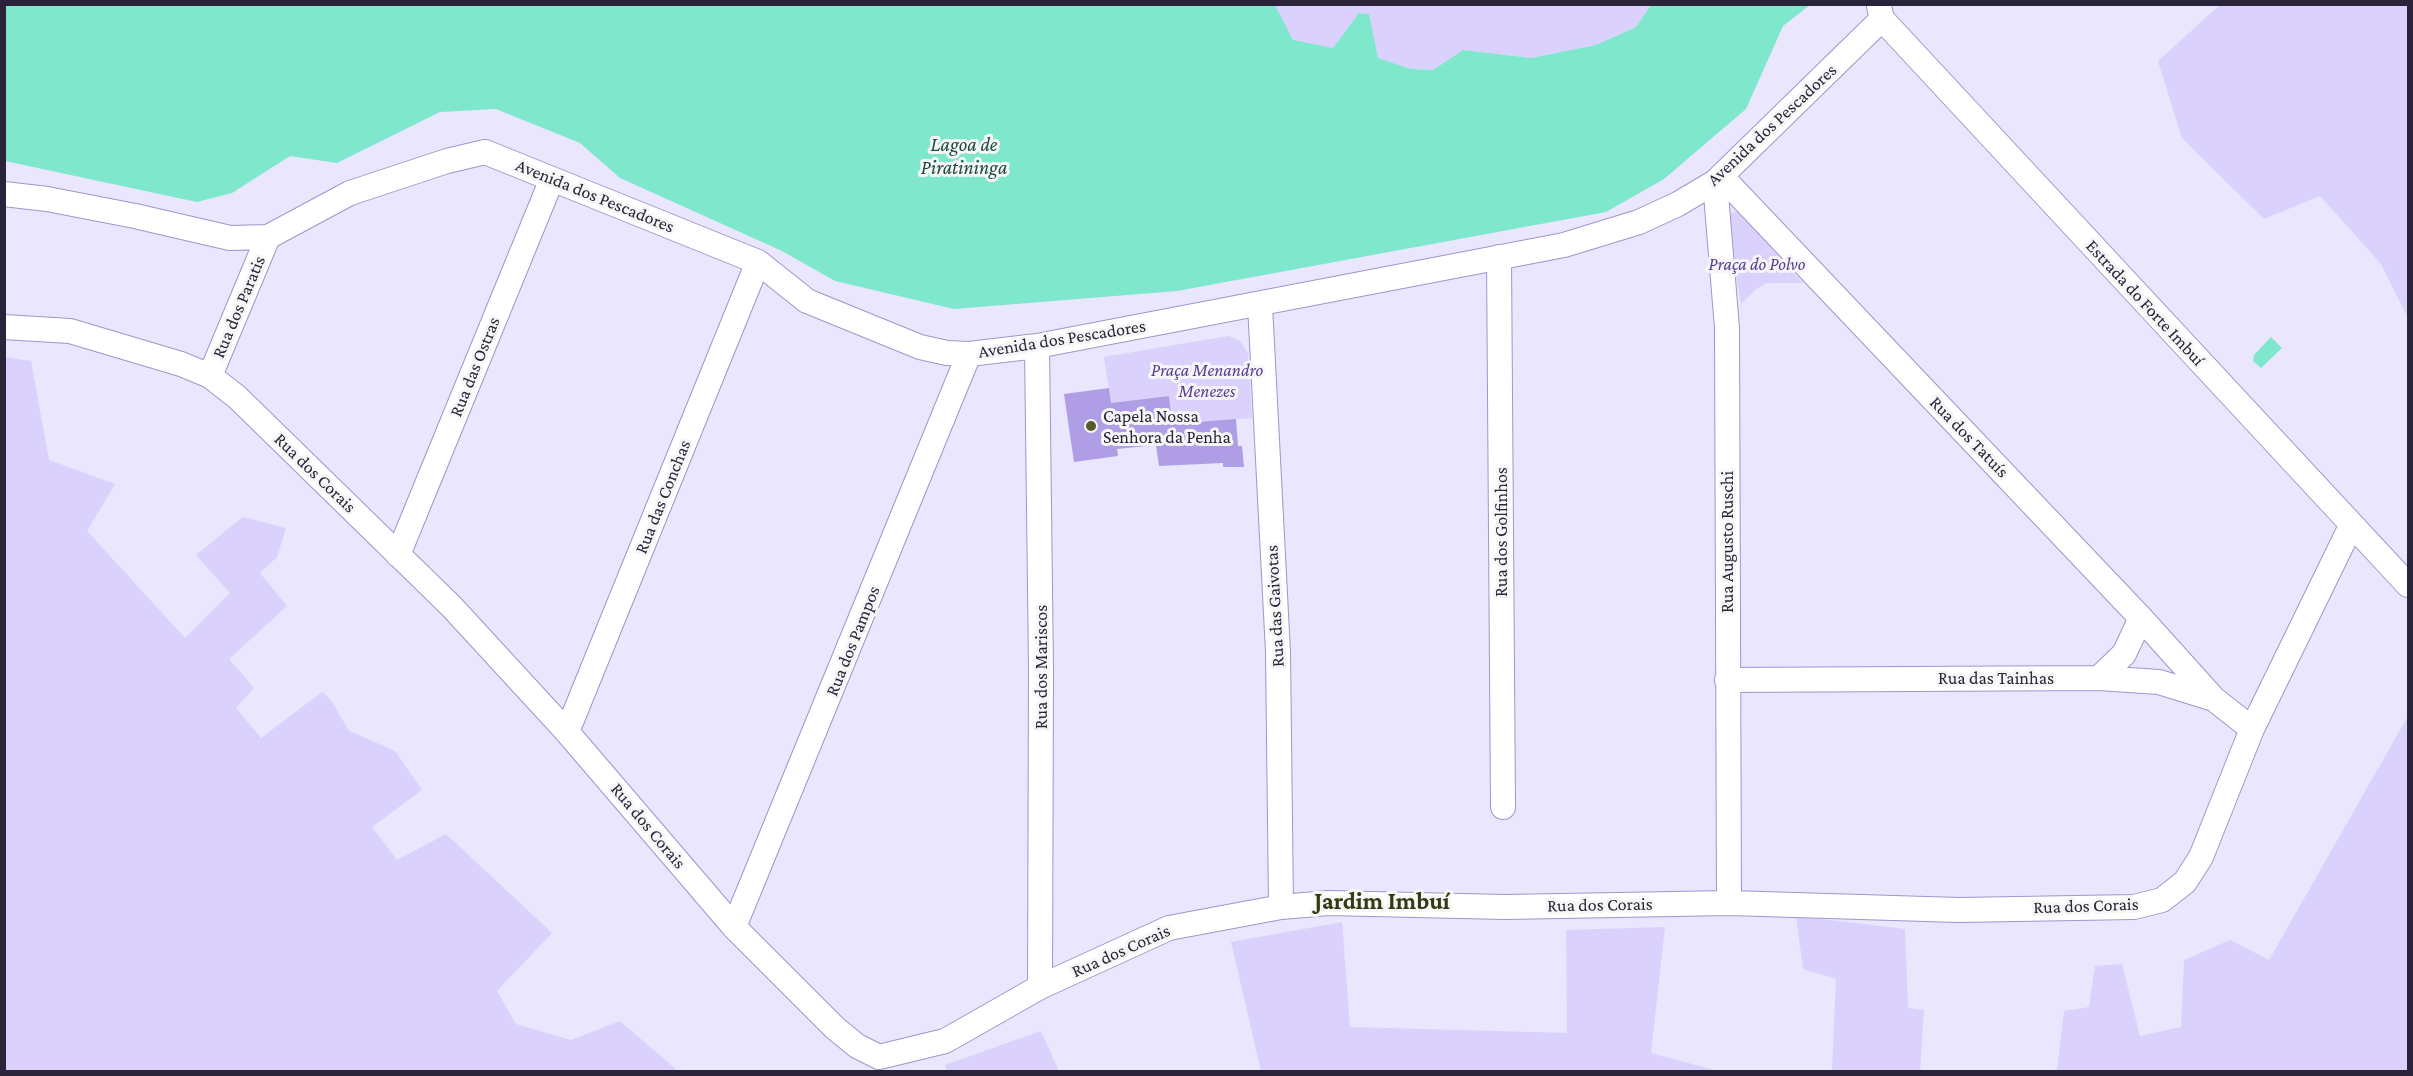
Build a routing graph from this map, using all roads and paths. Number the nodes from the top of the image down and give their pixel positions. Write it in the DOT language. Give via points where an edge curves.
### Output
graph roads {
  1 [pos="1881,12"];
  2 [pos="552,179"];
  3 [pos="1718,179"];
  4 [pos="4,194"];
  5 [pos="268,237"];
  6 [pos="1499,257"];
  7 [pos="758,262"];
  8 [pos="1260,305"];
  9 [pos="4,327"];
  10 [pos="1037,346"];
  11 [pos="969,354"];
  12 [pos="210,376"];
  13 [pos="2351,526"];
  14 [pos="398,555"];
  15 [pos="2409,585"];
  16 [pos="2141,618"];
  17 [pos="2099,678"];
  18 [pos="1727,680"];
  19 [pos="2214,699"];
  20 [pos="2252,729"];
  21 [pos="567,732"];
  22 [pos="1503,807"];
  23 [pos="1729,903"];
  24 [pos="1281,907"];
  25 [pos="734,927"];
  26 [pos="1040,987"];
  1 -- 3 [label="street, Avenida dos Pescadores"];
  1 -- 13 [label="street, Estrada do Forte Imbuí"];
  2 -- 5 [label="street, Avenida dos Pescadores" via="485,152 350,193"];
  2 -- 7 [label="street, Avenida dos Pescadores"];
  2 -- 14 [label="street, Rua das Ostras"];
  3 -- 6 [label="street, Avenida dos Pescadores" via="1639,222 1564,245"];
  3 -- 16 [label="street, Rua dos Tatuís"];
  3 -- 18 [label="street, Rua Augusto Ruschi" via="1727,328"];
  4 -- 5 [label="street, Avenida dos Pescadores" via="135,216 230,238"];
  5 -- 12 [label="street, Rua dos Paratis"];
  6 -- 8 [label="street, Avenida dos Pescadores"];
  6 -- 22 [label="street, Rua dos Golfinhos"];
  7 -- 11 [label="street, Avenida dos Pescadores" via="807,301 920,347"];
  7 -- 21 [label="street, Rua das Conchas"];
  8 -- 10 [label="street, Avenida dos Pescadores"];
  8 -- 24 [label="street, Rua das Gaivotas" via="1278,652"];
  9 -- 12 [label="street, Rua dos Corais" via="70,331"];
  10 -- 11 [label="street, Avenida dos Pescadores"];
  10 -- 26 [label="street, Rua dos Mariscos"];
  11 -- 25 [label="street, Rua dos Pampos"];
  12 -- 14 [label="street, Rua dos Corais" via="237,397"];
  13 -- 15 [label="street, Estrada do Forte Imbuí"];
  13 -- 20 [label="street, Rua dos Corais"];
  14 -- 21 [label="street, Rua dos Corais" via="452,607"];
  16 -- 17 [label="street" via="2124,654"];
  16 -- 19 [label="street, Rua dos Tatuís"];
  17 -- 18 [label="street, Rua das Tainhas"];
  17 -- 19 [label="street, Rua das Tainhas" via="2159,682"];
  18 -- 23 [label="street, Rua Augusto Ruschi"];
  19 -- 20 [label="street, Rua das Tainhas"];
  20 -- 23 [label="street, Rua dos Corais" via="2201,857 2185,882 2162,900 2134,907 1959,910"];
  21 -- 25 [label="street, Rua dos Corais"];
  23 -- 24 [label="street, Rua dos Corais" via="1505,907 1328,903"];
  24 -- 26 [label="street, Rua dos Corais" via="1169,928"];
  25 -- 26 [label="street, Rua dos Corais" via="835,1028 856,1046 879,1057 945,1041"];
}
